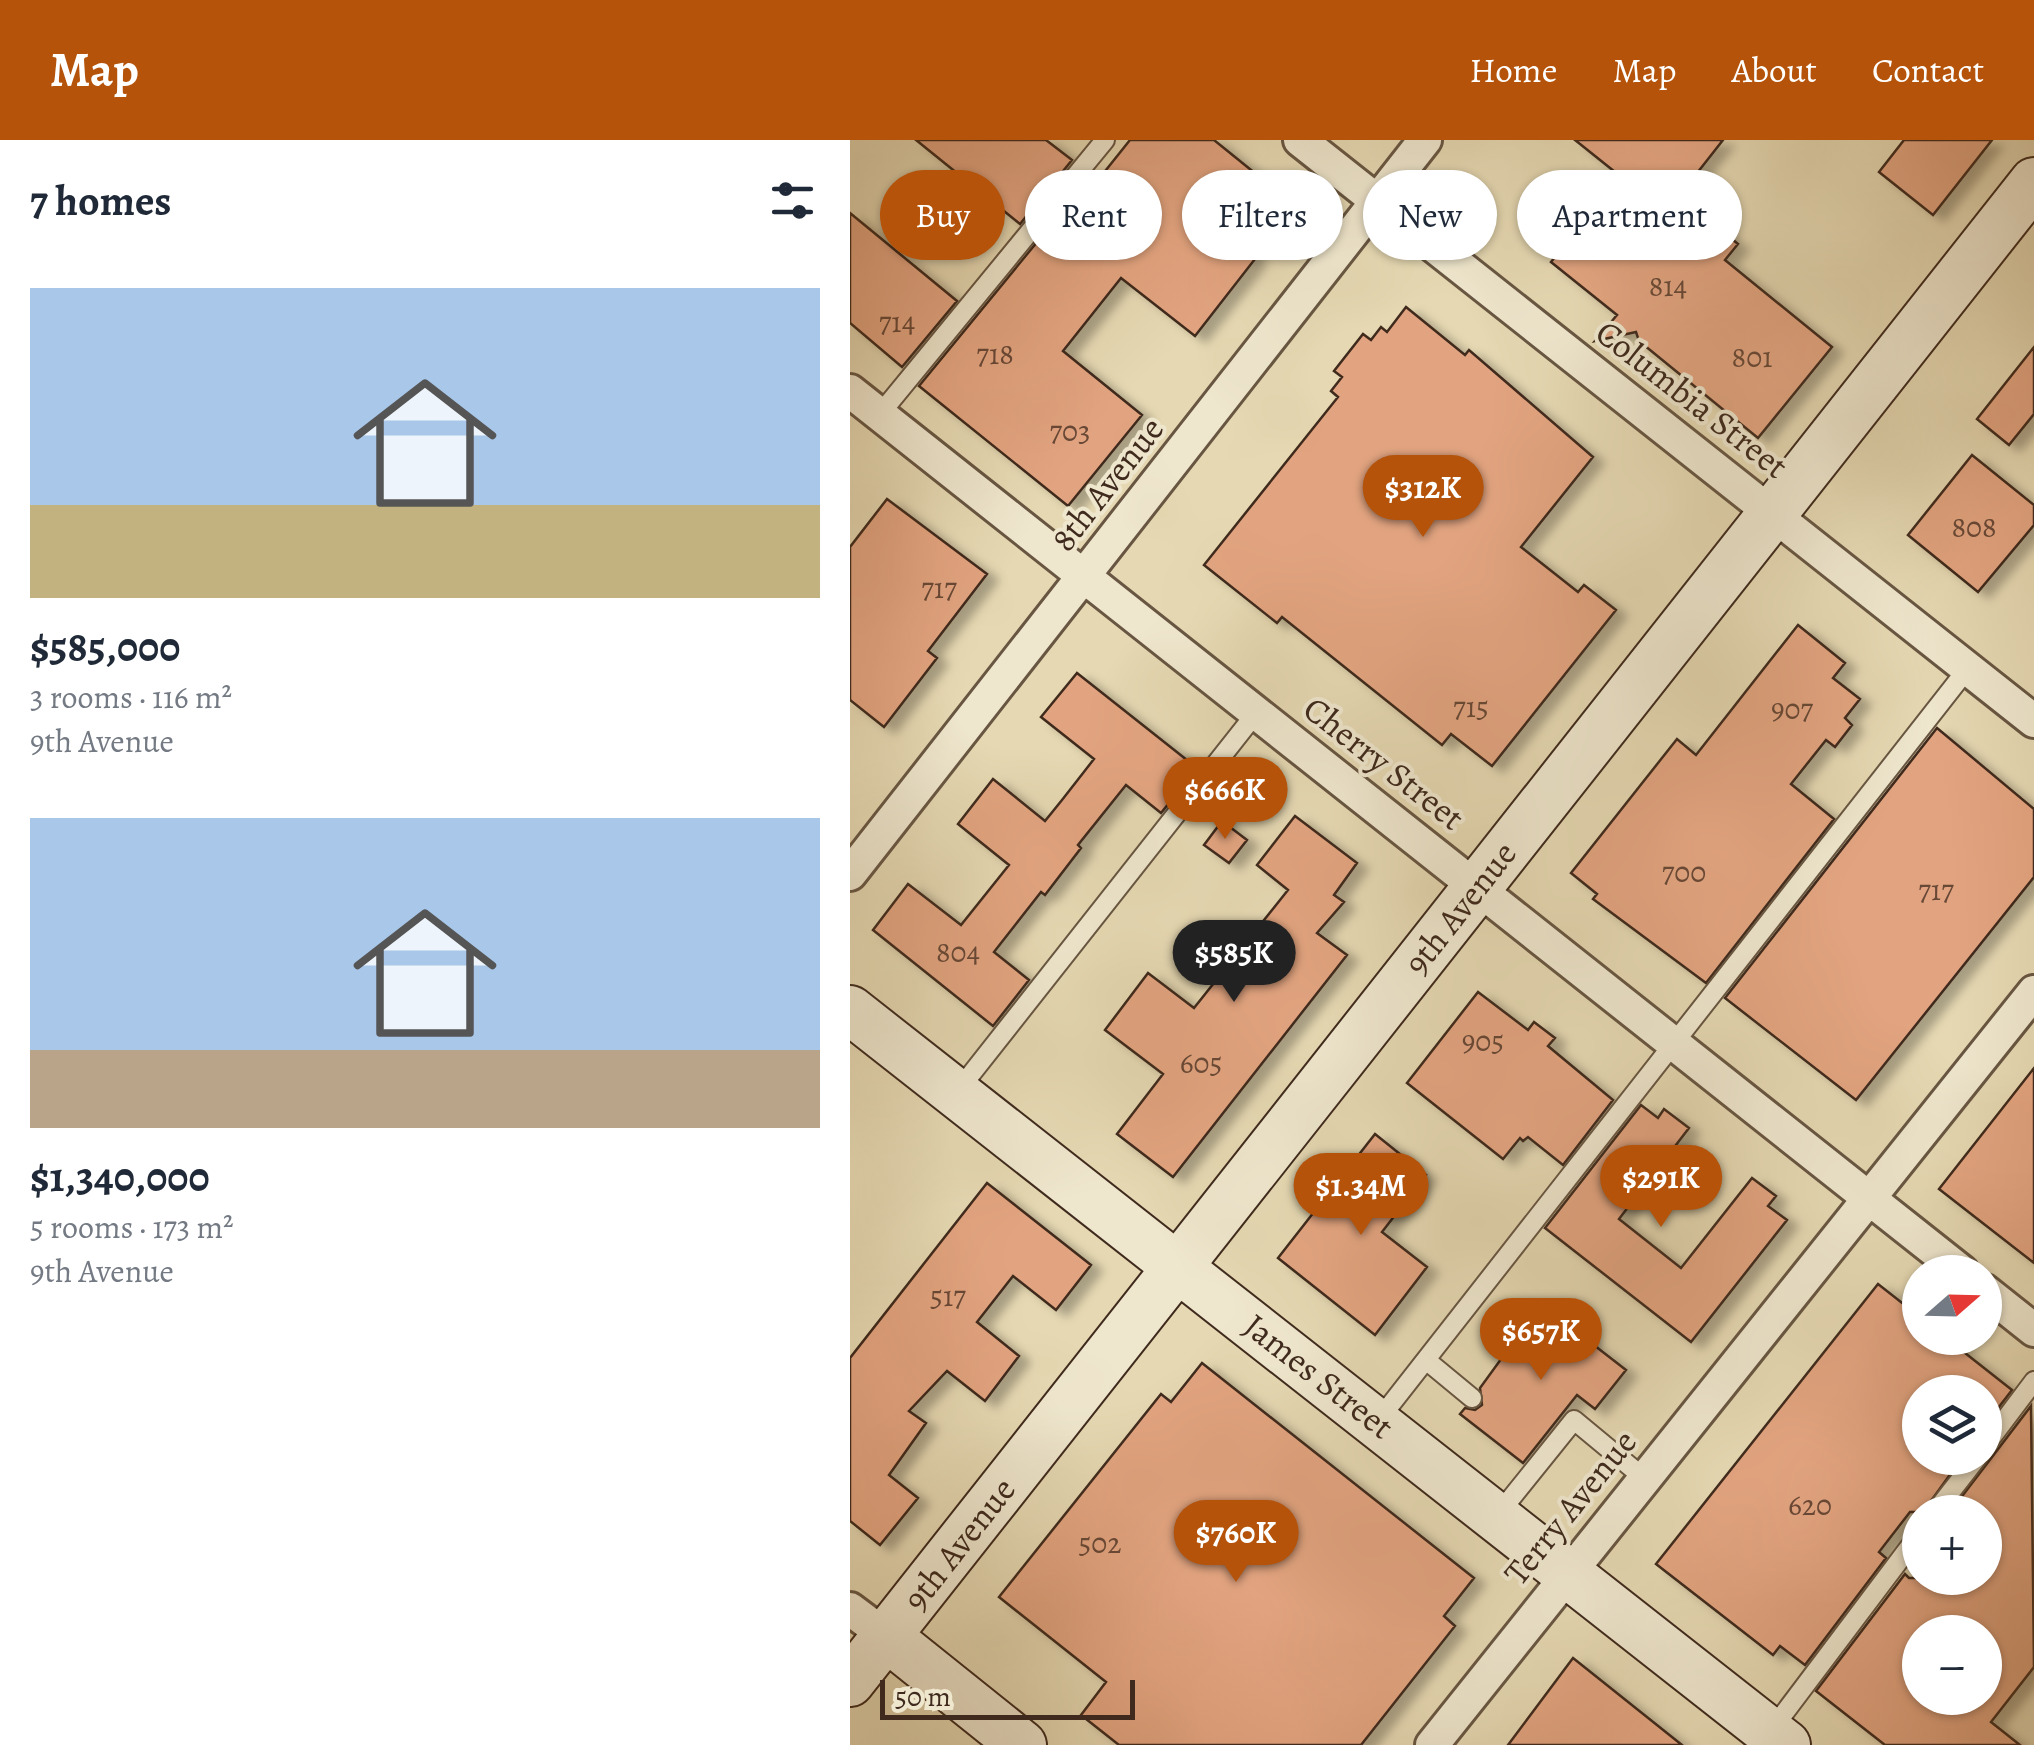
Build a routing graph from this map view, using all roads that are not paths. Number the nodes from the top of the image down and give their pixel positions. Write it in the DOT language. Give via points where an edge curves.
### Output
graph roads {
  1 [pos="1105,140"];
  2 [pos="1300,140"];
  3 [pos="1425,140"];
  4 [pos="1401,170"];
  5 [pos="2034,182"];
  6 [pos="1363,189"];
  7 [pos="1363,218"];
  8 [pos="1453,260"];
  9 [pos="850,390"];
  10 [pos="880,414"];
  11 [pos="1773,514"];
  12 [pos="1086,577"];
  13 [pos="1968,668"];
  14 [pos="1256,713"];
  15 [pos="2034,721"];
  16 [pos="850,874"];
  17 [pos="1476,887"];
  18 [pos="2034,992"];
  19 [pos="850,1010"];
  20 [pos="1672,1045"];
  21 [pos="957,1092"];
  22 [pos="1870,1197"];
  23 [pos="1941,1255"];
  24 [pos="1180,1266"];
  25 [pos="2002,1305"];
  26 [pos="2034,1330"];
  27 [pos="1426,1360"];
  28 [pos="2034,1381"];
  29 [pos="1472,1398"];
  30 [pos="1376,1422"];
  31 [pos="2002,1423"];
  32 [pos="1963,1475"];
  33 [pos="1644,1478"];
  34 [pos="1948,1495"];
  35 [pos="1496,1517"];
  36 [pos="1902,1559"];
  37 [pos="1567,1574"];
  38 [pos="868,1623"];
  39 [pos="850,1682"];
  40 [pos="1778,1739"];
  41 [pos="1022,1745"];
  42 [pos="1432,1745"];
  1 -- 10 [label="lane"];
  2 -- 6 [label="street, Columbia Street"];
  3 -- 4 [label="street, 8th Avenue"];
  5 -- 11 [label="street, 9th Avenue"];
  7 -- 12 [label="street, 8th Avenue"];
  8 -- 11 [label="street, Columbia Street"];
  9 -- 10 [label="street, Cherry Street"];
  10 -- 12 [label="street, Cherry Street"];
  11 -- 13 [label="street, Columbia Street"];
  11 -- 17 [label="street, 9th Avenue"];
  12 -- 14 [label="street, Cherry Street"];
  12 -- 16 [label="street, 8th Avenue"];
  13 -- 15 [label="street, Columbia Street"];
  13 -- 20 [label="lane"];
  14 -- 17 [label="street, Cherry Street"];
  14 -- 21 [label="lane"];
  17 -- 20 [label="street, Cherry Street"];
  17 -- 24 [label="street, 9th Avenue"];
  18 -- 22 [label="street, Terry Avenue"];
  19 -- 21 [label="street, James Street"];
  20 -- 22 [label="street, Cherry Street"];
  20 -- 27 [label="lane"];
  21 -- 24 [label="street, James Street"];
  22 -- 23 [label="street, Cherry Street"];
  22 -- 33 [label="street, Terry Avenue"];
  24 -- 30 [label="street, James Street"];
  24 -- 38 [label="street, 9th Avenue"];
  25 -- 26 [label="street"];
  27 -- 29 [label="lane"];
  27 -- 30 [label="lane"];
  28 -- 31 [label="lane"];
  30 -- 35 [label="street, James Street"];
  32 -- 34 [label="lane"];
  33 -- 35 [label="lane" via="1574,1420 1541,1450"];
  33 -- 37 [label="street, Terry Avenue"];
  35 -- 37 [label="street, James Street"];
  36 -- 40 [label="lane"];
  37 -- 40 [label="street, James Street"];
  37 -- 42 [label="street, Terry Avenue"];
  38 -- 39 [label="street, 9th Avenue"];
  38 -- 41 [label="street"];
}
